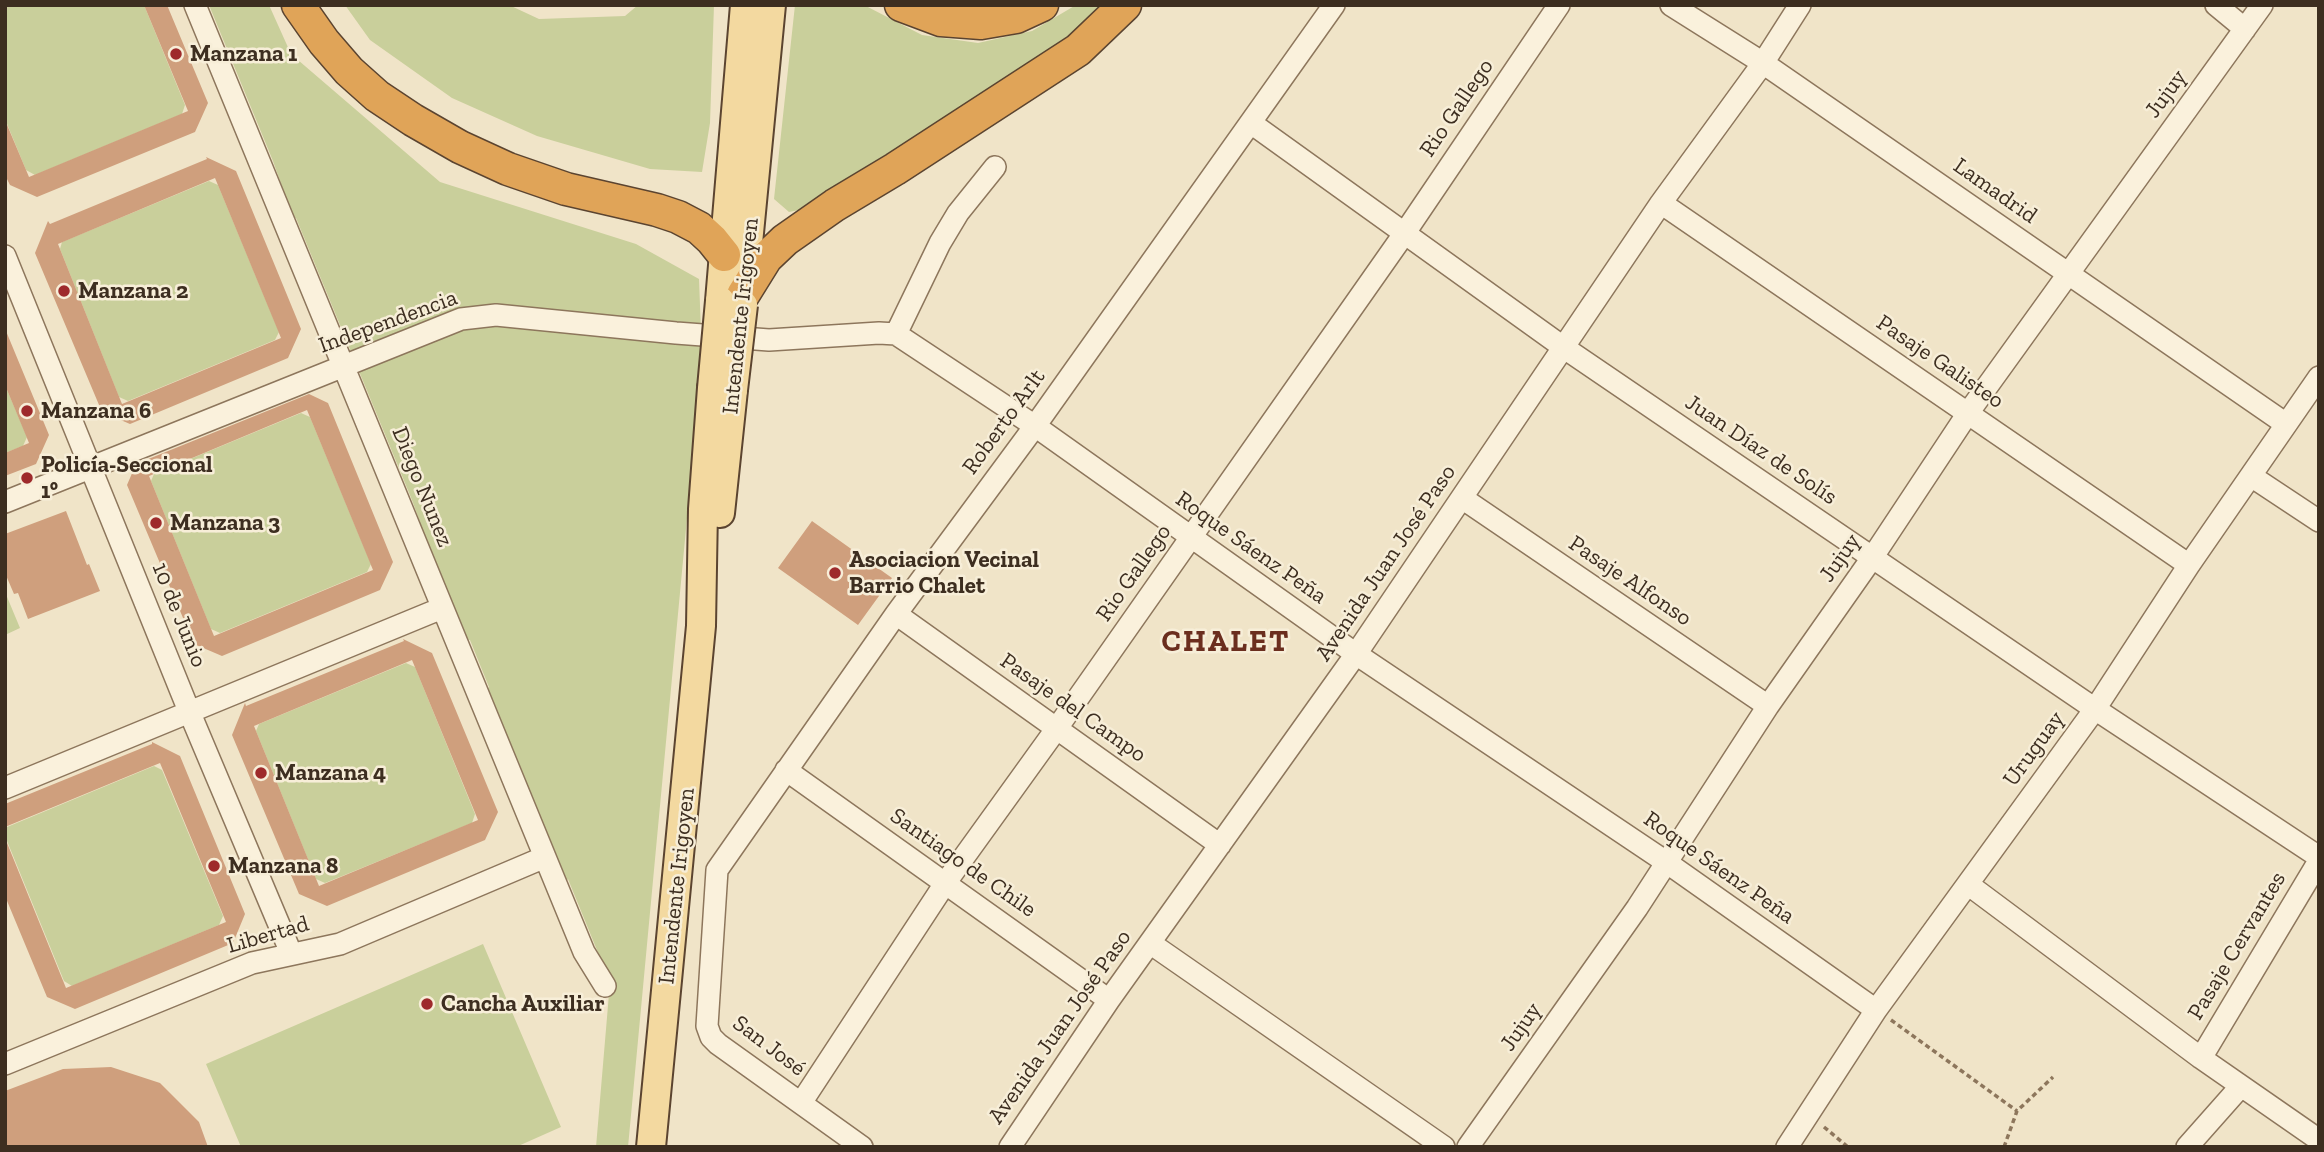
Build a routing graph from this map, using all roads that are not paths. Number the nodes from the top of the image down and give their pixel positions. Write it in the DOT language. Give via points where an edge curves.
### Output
graph roads {
  1 [pos="195,5"];
  2 [pos="298,5"];
  3 [pos="745,5"];
  4 [pos="771,5"];
  5 [pos="901,5"];
  6 [pos="1042,5"];
  7 [pos="1125,5"];
  8 [pos="1334,5"];
  9 [pos="1559,5"];
  10 [pos="1671,5"];
  11 [pos="1800,5"];
  12 [pos="2216,5"];
  13 [pos="2262,5"];
  14 [pos="2245,29"];
  15 [pos="1763,63"];
  16 [pos="1251,123"];
  17 [pos="996,167"];
  18 [pos="1661,203"];
  19 [pos="1404,234"];
  20 [pos="724,255"];
  21 [pos="5,256"];
  22 [pos="2069,274"];
  23 [pos="735,300"];
  24 [pos="896,334"];
  25 [pos="1563,347"];
  26 [pos="344,365"];
  27 [pos="2319,377"];
  28 [pos="1968,414"];
  29 [pos="2286,424"];
  30 [pos="1035,426"];
  31 [pos="92,467"];
  32 [pos="2251,476"];
  33 [pos="1462,498"];
  34 [pos="5,502"];
  35 [pos="2319,522"];
  36 [pos="1191,538"];
  37 [pos="1872,558"];
  38 [pos="2189,565"];
  39 [pos="442,608"];
  40 [pos="896,614"];
  41 [pos="1356,654"];
  42 [pos="1768,706"];
  43 [pos="2095,709"];
  44 [pos="189,711"];
  45 [pos="1057,728"];
  46 [pos="786,770"];
  47 [pos="5,788"];
  48 [pos="1220,845"];
  49 [pos="545,857"];
  50 [pos="2319,859"];
  51 [pos="1666,862"];
  52 [pos="717,870"];
  53 [pos="946,883"];
  54 [pos="1969,885"];
  55 [pos="1150,943"];
  56 [pos="291,953"];
  57 [pos="605,986"];
  58 [pos="1109,1000"];
  59 [pos="1877,1010"];
  60 [pos="2201,1058"];
  61 [pos="5,1064"];
  62 [pos="2241,1086"];
  63 [pos="801,1103"];
  64 [pos="2319,1140"];
  65 [pos="651,1147"];
  66 [pos="862,1147"];
  67 [pos="1010,1147"];
  68 [pos="1444,1147"];
  69 [pos="1468,1147"];
  70 [pos="1787,1147"];
  71 [pos="2187,1147"];
  1 -- 26 [label="street, Diego Nunez"];
  2 -- 20 [label="highway" via="349,71 413,120 508,169 678,217 699,228"];
  3 -- 20 [label="main road, Intendente Irigoyen"];
  4 -- 23 [label="main road, Intendente Irigoyen"];
  5 -- 6 [label="highway" via="942,20 981,23 1016,17"];
  7 -- 23 [label="highway" via="1077,50 785,240"];
  8 -- 16 [label="street, Roberto Arlt"];
  9 -- 19 [label="street, Rio Gallego"];
  10 -- 15 [label="street, Lamadrid"];
  11 -- 15 [label="street, Avenida Juan José Paso"];
  12 -- 14 [label="street"];
  13 -- 14 [label="street, Jujuy"];
  14 -- 22 [label="street, Jujuy"];
  15 -- 18 [label="street, Avenida Juan José Paso"];
  15 -- 22 [label="street, Lamadrid"];
  16 -- 19 [label="street, Juan Díaz de Solís"];
  16 -- 30 [label="street, Roberto Arlt"];
  17 -- 24 [label="street" via="940,243"];
  18 -- 25 [label="street, Avenida Juan José Paso"];
  18 -- 28 [label="street, Pasaje Galisteo"];
  19 -- 25 [label="street, Juan Díaz de Solís"];
  19 -- 36 [label="street, Rio Gallego"];
  20 -- 23 [label="main road, Intendente Irigoyen"];
  21 -- 31 [label="street, 10 de Junio"];
  22 -- 28 [label="street, Jujuy"];
  22 -- 29 [label="street, Lamadrid"];
  23 -- 65 [label="main road, Intendente Irigoyen, bridge" via="703,509 701,626"];
  24 -- 26 [label="street, Independencia" via="769,340 496,314 461,319"];
  24 -- 30 [label="street, Roque Sáenz Peña"];
  25 -- 33 [label="street, Avenida Juan José Paso"];
  25 -- 37 [label="street, Juan Díaz de Solís"];
  26 -- 31 [label="street, Independencia"];
  26 -- 39 [label="street, Diego Nunez"];
  27 -- 29 [label="street, Uruguay"];
  28 -- 37 [label="street, Jujuy"];
  28 -- 38 [label="street, Pasaje Galisteo"];
  29 -- 32 [label="street, Uruguay"];
  30 -- 36 [label="street, Roque Sáenz Peña"];
  30 -- 40 [label="street, Roberto Arlt"];
  31 -- 34 [label="street, Independencia"];
  31 -- 44 [label="street, 10 de Junio"];
  32 -- 35 [label="street"];
  32 -- 38 [label="street, Uruguay"];
  33 -- 41 [label="street, Avenida Juan José Paso"];
  33 -- 42 [label="street, Pasaje Alfonso"];
  36 -- 41 [label="street, Roque Sáenz Peña"];
  36 -- 45 [label="street, Rio Gallego"];
  37 -- 42 [label="street, Jujuy"];
  37 -- 43 [label="street, Juan Díaz de Solís"];
  38 -- 43 [label="street, Uruguay"];
  39 -- 44 [label="street"];
  39 -- 49 [label="street, Diego Nunez"];
  40 -- 45 [label="street, Pasaje del Campo"];
  40 -- 46 [label="street, Roberto Arlt"];
  41 -- 48 [label="street, Avenida Juan José Paso"];
  41 -- 51 [label="street, Roque Sáenz Peña"];
  42 -- 51 [label="street, Jujuy"];
  43 -- 50 [label="street, Juan Díaz de Solís"];
  43 -- 54 [label="street, Uruguay"];
  44 -- 47 [label="street"];
  44 -- 56 [label="street, 10 de Junio"];
  45 -- 48 [label="street, Pasaje del Campo"];
  45 -- 53 [label="street, Rio Gallego"];
  46 -- 52 [label="street, Roberto Arlt"];
  46 -- 53 [label="street, Santiago de Chile"];
  48 -- 55 [label="street, Avenida Juan José Paso"];
  49 -- 56 [label="street, Libertad" via="340,944"];
  49 -- 57 [label="street, Diego Nunez" via="584,952"];
  50 -- 60 [label="street, Pasaje Cervantes"];
  51 -- 59 [label="street, Roque Sáenz Peña"];
  51 -- 69 [label="street, Jujuy"];
  52 -- 63 [label="street, San José" via="707,1026 718,1044"];
  53 -- 58 [label="street, Santiago de Chile"];
  53 -- 63 [label="street, Rio Gallego"];
  54 -- 59 [label="street, Uruguay"];
  54 -- 60 [label="street"];
  55 -- 58 [label="street, Avenida Juan José Paso"];
  55 -- 68 [label="street"];
  56 -- 61 [label="street, Libertad" via="252,963"];
  58 -- 67 [label="street, Avenida Juan José Paso"];
  59 -- 70 [label="street, Uruguay"];
  60 -- 62 [label="street"];
  62 -- 64 [label="street"];
  62 -- 71 [label="street"];
  63 -- 66 [label="street, San José"];
}
